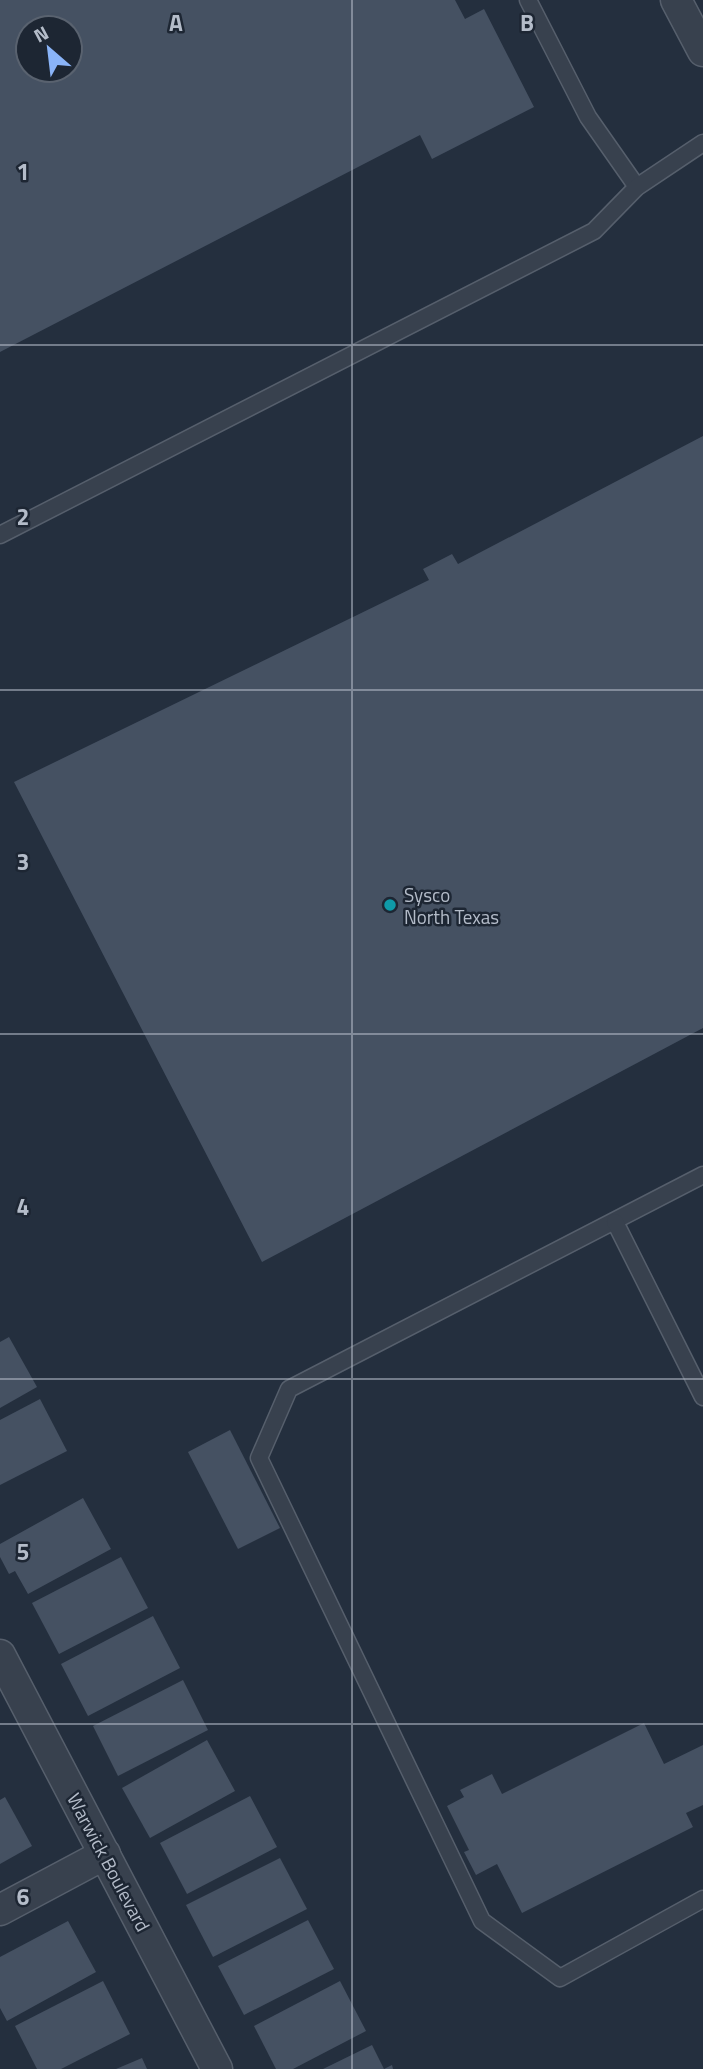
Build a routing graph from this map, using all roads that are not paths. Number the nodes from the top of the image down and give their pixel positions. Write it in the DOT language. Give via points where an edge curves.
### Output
graph roads {
  1 [pos="528,0"];
  2 [pos="676,0"];
  3 [pos="703,51"];
  4 [pos="703,143"];
  5 [pos="637,187"];
  6 [pos="0,535"];
  7 [pos="703,1175"];
  8 [pos="615,1222"];
  9 [pos="703,1397"];
  10 [pos="0,1654"];
  11 [pos="105,1854"];
  12 [pos="703,1899"];
  13 [pos="0,1910"];
  14 [pos="217,2069"];
  1 -- 5 [label="lane" via="589,117"];
  2 -- 3 [label="street"];
  4 -- 5 [label="lane"];
  5 -- 6 [label="lane" via="594,231"];
  7 -- 8 [label="lane"];
  8 -- 9 [label="lane"];
  8 -- 12 [label="lane" via="289,1389 258,1458 482,1921 559,1978"];
  10 -- 11 [label="street, Warwick Boulevard"];
  11 -- 13 [label="street"];
  11 -- 14 [label="street, Warwick Boulevard"];
}
